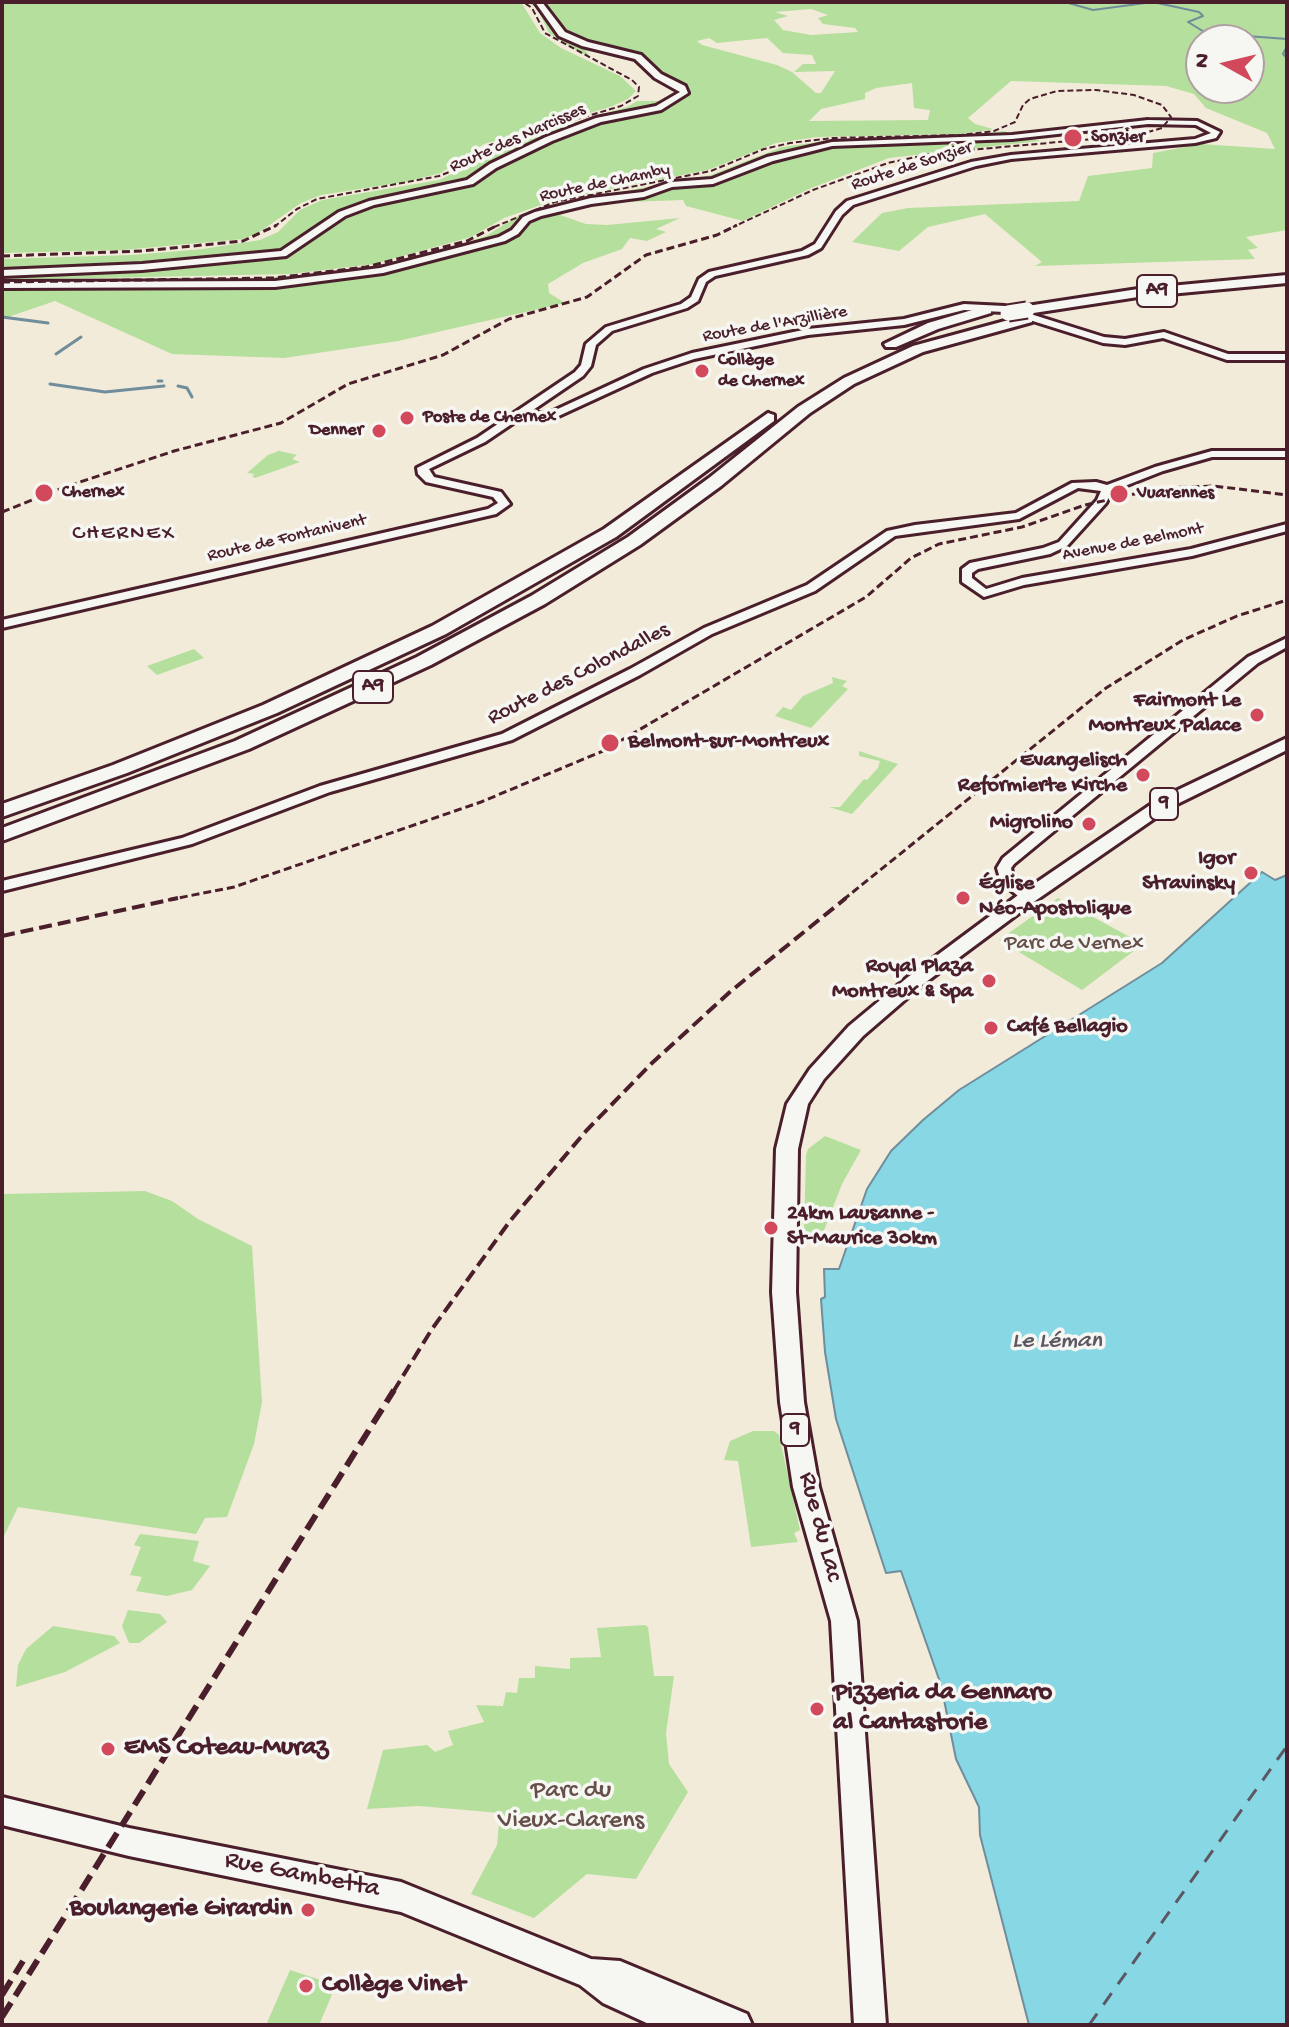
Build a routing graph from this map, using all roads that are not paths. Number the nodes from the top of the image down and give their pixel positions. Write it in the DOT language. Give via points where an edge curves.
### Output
graph roads {
  1 [pos="538,2"];
  2 [pos="1126,123"];
  3 [pos="2,273"];
  4 [pos="1287,278"];
  5 [pos="1178,280"];
  6 [pos="2,285"];
  7 [pos="1287,289"];
  8 [pos="1166,306"];
  9 [pos="986,310"];
  10 [pos="1038,315"];
  11 [pos="1287,357"];
  12 [pos="864,360"];
  13 [pos="523,414"];
  14 [pos="1287,454"];
  15 [pos="713,472"];
  16 [pos="1107,489"];
  17 [pos="1287,527"];
  18 [pos="2,624"];
  19 [pos="1287,642"];
  20 [pos="1287,743"];
  21 [pos="2,811"];
  22 [pos="2,835"];
  23 [pos="2,886"];
  24 [pos="1028,897"];
  25 [pos="2,1811"];
  26 [pos="591,1974"];
  27 [pos="686,2025"];
  28 [pos="736,2025"];
  29 [pos="870,2025"];
  1 -- 3 [label="street, Route des Narcisses" via="562,34 638,57 684,93 658,108 599,120 549,139 470,182 342,214 283,254"];
  2 -- 6 [label="street, Route de Chamby" via="1012,137 819,146 713,181 538,214 502,239 390,269 324,280 206,286"];
  2 -- 13 [label="street, Route de Sonzier" via="1189,122 1216,132 1195,141 987,160 868,195 844,208 812,250 712,274 684,306 609,329 591,344 579,374"];
  4 -- 5 [label="highway"];
  4 -- 10 [label="highway, A9" via="1109,297"];
  7 -- 10 [label="highway, A9"];
  8 -- 10 [label="highway"];
  9 -- 12 [label="highway" via="922,330"];
  10 -- 11 [label="street, Route de l'Arzillière" via="1103,340 1173,336 1227,357"];
  10 -- 12 [label="highway, A9, bridge" via="1008,313 924,336"];
  10 -- 13 [label="street, Route de l'Arzillière" via="964,307 904,322 808,332 681,359 548,417"];
  10 -- 15 [label="highway, A9" via="899,357 836,388"];
  12 -- 15 [label="highway, A9" via="768,418"];
  13 -- 18 [label="street, Route de Fontanivent" via="472,446 426,466 424,474 436,482 502,497 504,504 485,514"];
  14 -- 16 [label="street" via="1193,458"];
  15 -- 21 [label="highway, A9" via="399,650 233,724"];
  15 -- 22 [label="highway, A9" via="634,541 382,683 242,745"];
  16 -- 17 [label="street, Avenue de Belmont" via="1063,544 969,569 966,579 984,593 1192,552"];
  16 -- 23 [label="street, Route des Colondalles" via="1076,485 1019,516 891,533 811,588 733,618 507,737 325,789 187,841"];
  19 -- 24 [label="street" via="1253,660 1008,861 1006,879"];
  20 -- 24 [label="main road, 9" via="1165,803"];
  24 -- 29 [label="main road, Rue du Lac / 9" via="878,1012 837,1051 798,1104 787,1149 784,1292 794,1423 806,1487 844,1621"];
  25 -- 26 [label="main road, Rue Gambetta" via="401,1897"];
  26 -- 27 [label="main road, Rue Gambetta" via="614,1992"];
  26 -- 28 [label="main road, Rue Gambetta" via="620,1976"];
}
